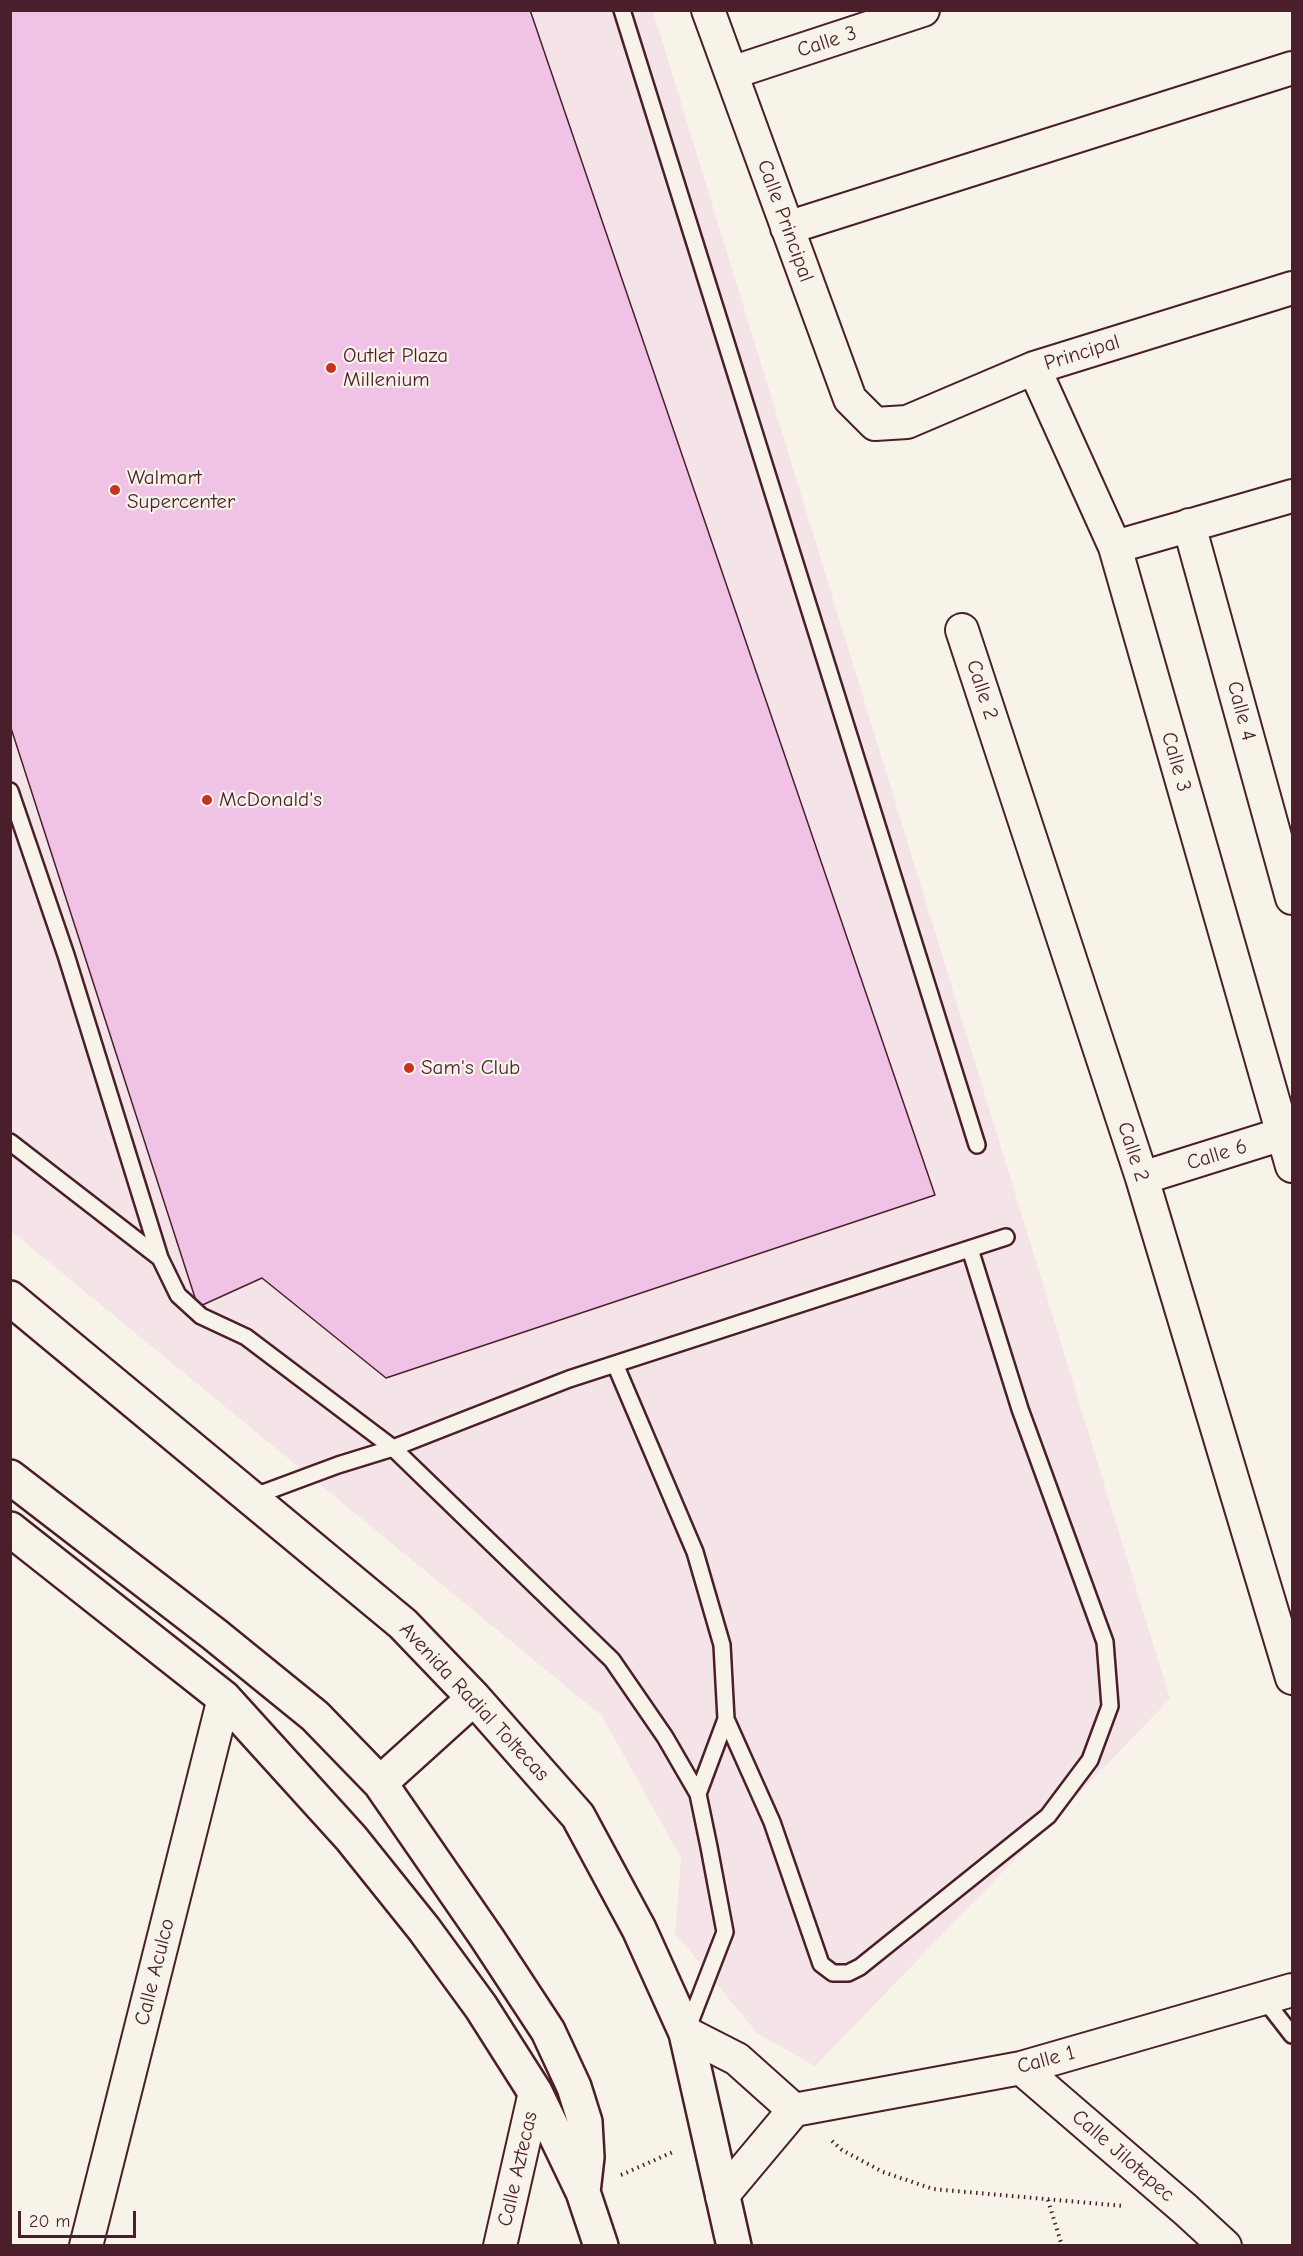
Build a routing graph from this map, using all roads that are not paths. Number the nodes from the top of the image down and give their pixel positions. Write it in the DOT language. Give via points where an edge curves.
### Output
graph roads {
  1 [pos="622,10"];
  2 [pos="708,10"];
  3 [pos="924,10"];
  4 [pos="1293,68"];
  5 [pos="731,73"];
  6 [pos="787,228"];
  7 [pos="1293,288"];
  8 [pos="1034,368"];
  9 [pos="875,424"];
  10 [pos="1293,496"];
  11 [pos="1189,525"];
  12 [pos="1115,547"];
  13 [pos="962,630"];
  14 [pos="10,791"];
  15 [pos="1293,898"];
  16 [pos="1288,1132"];
  17 [pos="10,1142"];
  18 [pos="977,1145"];
  19 [pos="1293,1166"];
  20 [pos="1142,1178"];
  21 [pos="1006,1236"];
  22 [pos="970,1249"];
  23 [pos="160,1258"];
  24 [pos="10,1298"];
  25 [pos="615,1364"];
  26 [pos="393,1448"];
  27 [pos="10,1477"];
  28 [pos="252,1497"];
  29 [pos="10,1529"];
  30 [pos="1293,1678"];
  31 [pos="225,1698"];
  32 [pos="474,1698"];
  33 [pos="726,1719"];
  34 [pos="380,1783"];
  35 [pos="698,1794"];
  36 [pos="1278,1995"];
  37 [pos="686,2033"];
  38 [pos="1293,2035"];
  39 [pos="1021,2068"];
  40 [pos="535,2092"];
  41 [pos="794,2110"];
  42 [pos="583,2192"];
  43 [pos="722,2196"];
  44 [pos="86,2246"];
  45 [pos="500,2246"];
  46 [pos="601,2246"];
  47 [pos="734,2246"];
  48 [pos="1225,2246"];
  1 -- 18 [label="lane"];
  2 -- 5 [label="street, Calle Principal"];
  3 -- 5 [label="street, Calle 3"];
  4 -- 6 [label="street"];
  5 -- 6 [label="street, Calle Principal"];
  6 -- 9 [label="street, Calle Principal" via="850,399"];
  7 -- 8 [label="street, Principal"];
  8 -- 9 [label="street, Principal" via="907,422"];
  8 -- 12 [label="street, Calle 3"];
  10 -- 11 [label="street"];
  11 -- 12 [label="street"];
  11 -- 15 [label="street, Calle 4"];
  12 -- 16 [label="street, Calle 3"];
  13 -- 20 [label="street, Calle 2"];
  14 -- 23 [label="lane" via="66,955"];
  16 -- 19 [label="street, Calle 3"];
  16 -- 20 [label="street, Calle 6"];
  17 -- 23 [label="lane"];
  20 -- 30 [label="street, Calle 2"];
  21 -- 22 [label="lane"];
  22 -- 25 [label="lane"];
  22 -- 33 [label="lane" via="1020,1409 1105,1642 1110,1706 1090,1760 1048,1816 860,1967 848,1973 833,1973 821,1964 772,1822"];
  23 -- 26 [label="lane" via="178,1295 201,1316 246,1337"];
  24 -- 28 [label="main road, Avenida Radial Toltecas"];
  25 -- 26 [label="lane"];
  25 -- 33 [label="lane" via="695,1552 722,1645"];
  26 -- 28 [label="lane"];
  26 -- 35 [label="lane" via="612,1660 665,1737"];
  27 -- 34 [label="main road" via="315,1716"];
  28 -- 32 [label="main road, Avenida Radial Toltecas" via="403,1624"];
  29 -- 31 [label="main road"];
  31 -- 40 [label="main road" via="351,1838 424,1929 481,2007"];
  31 -- 44 [label="street, Calle Aculco"];
  32 -- 34 [label="main road"];
  32 -- 37 [label="main road, Avenida Radial Toltecas" via="578,1816 639,1929"];
  33 -- 35 [label="lane"];
  34 -- 42 [label="main road" via="548,2031 585,2122"];
  35 -- 37 [label="lane" via="725,1932"];
  36 -- 38 [label="lane"];
  36 -- 39 [label="street, Calle 1"];
  37 -- 41 [label="street" via="737,2059"];
  37 -- 43 [label="main road, Avenida Radial Toltecas"];
  39 -- 41 [label="street, Calle 1"];
  39 -- 48 [label="street, Calle Jilotepec"];
  40 -- 42 [label="main road"];
  40 -- 45 [label="street, Calle Aztecas"];
  41 -- 43 [label="street"];
  42 -- 46 [label="main road"];
  43 -- 47 [label="main road, Avenida Radial Toltecas"];
}
